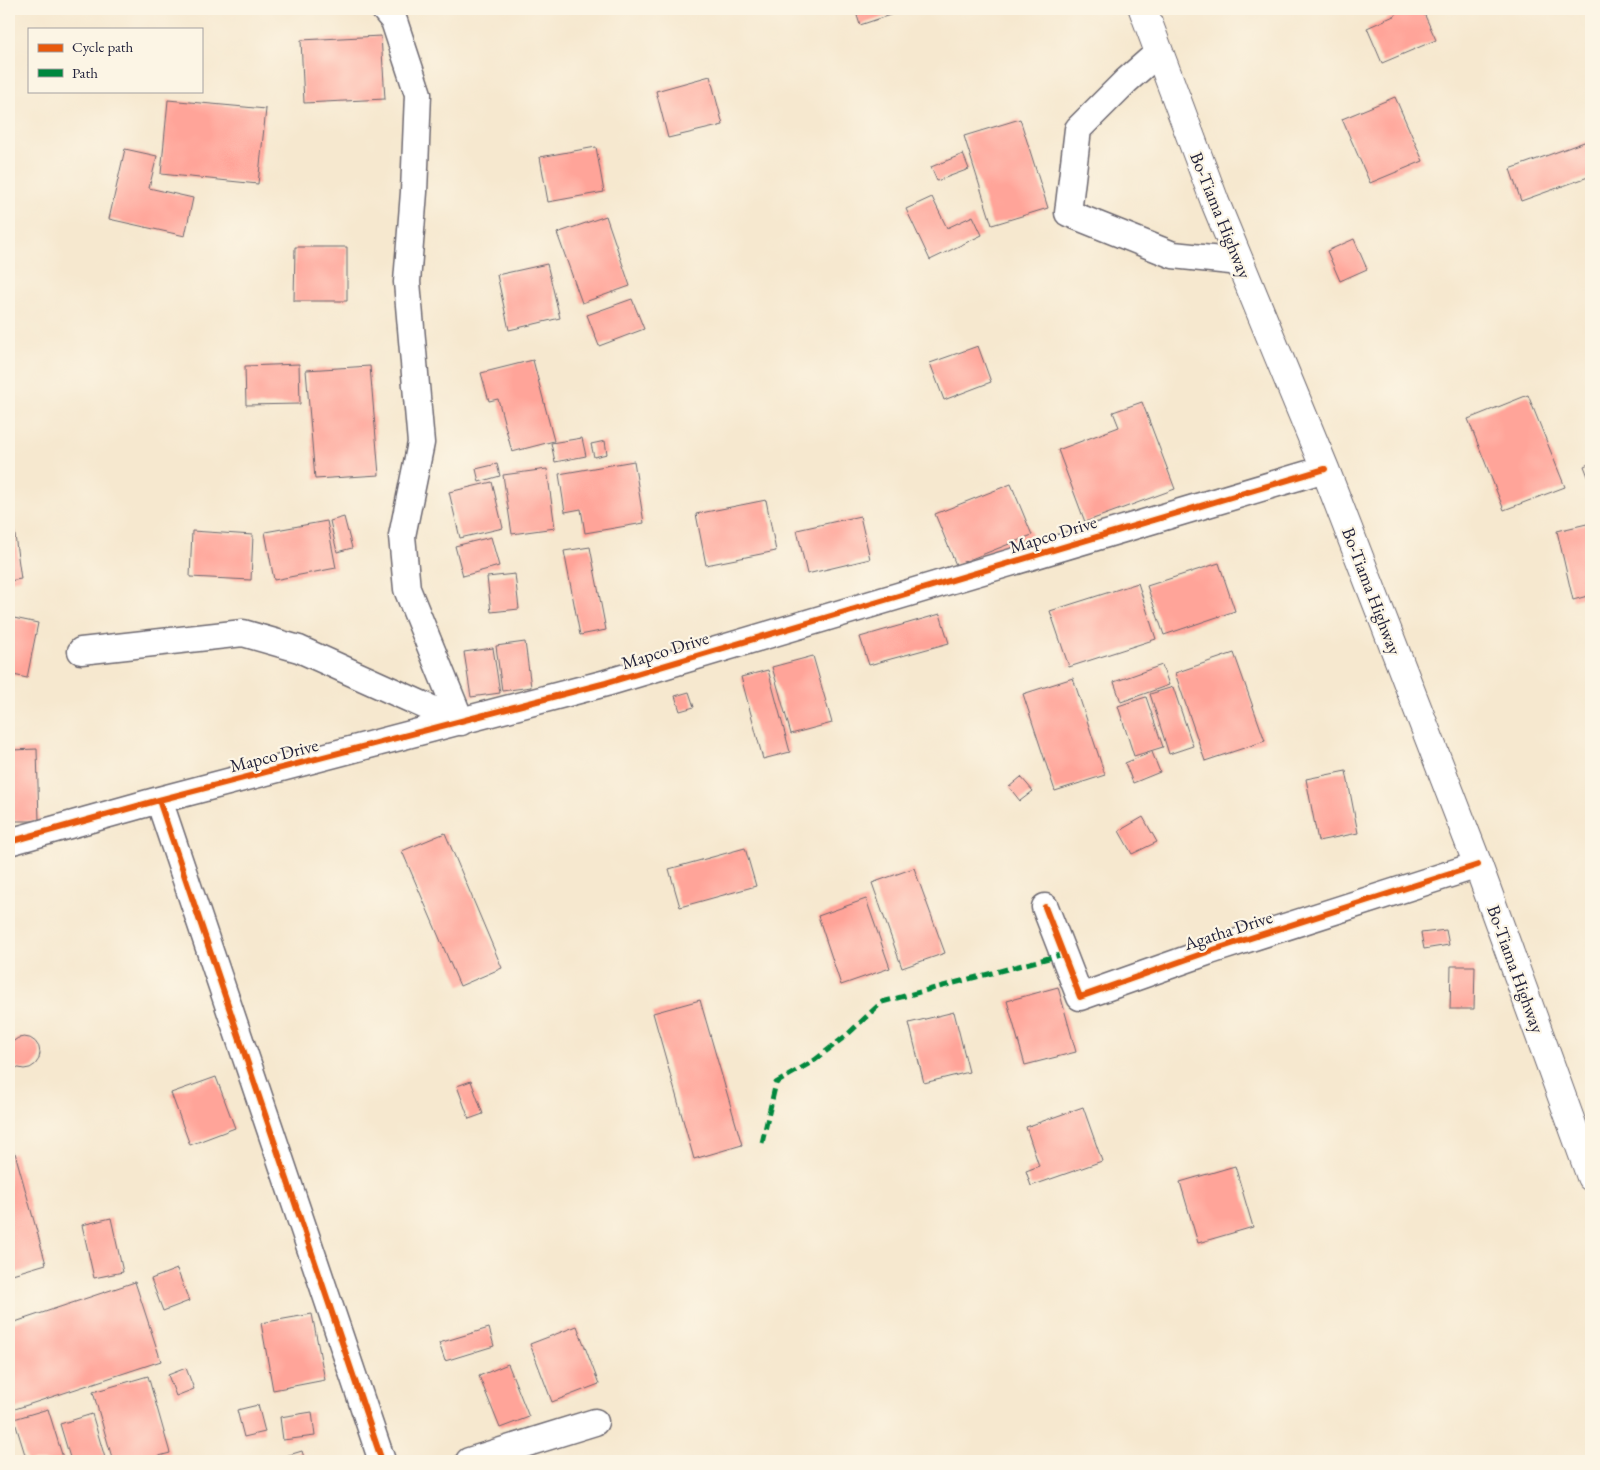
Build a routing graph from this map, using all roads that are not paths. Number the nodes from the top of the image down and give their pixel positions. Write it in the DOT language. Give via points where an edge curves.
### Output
graph roads {
  1 [pos="384,9"];
  2 [pos="1142,9"];
  3 [pos="1159,52"];
  4 [pos="1240,262"];
  5 [pos="1325,469"];
  6 [pos="81,651"];
  7 [pos="461,722"];
  8 [pos="159,800"];
  9 [pos="9,842"];
  10 [pos="1478,865"];
  11 [pos="1045,907"];
  12 [pos="1591,1176"];
  13 [pos="595,1422"];
  14 [pos="382,1461"];
  15 [pos="469,1461"];
  1 -- 7 [label="street" via="394,21 418,94 407,282 420,443 402,536 407,588"];
  2 -- 3 [label="highway, Bo-Tiama Highway"];
  3 -- 4 [label="highway, Bo-Tiama Highway"];
  3 -- 4 [label="street" via="1078,129 1068,214 1173,255"];
  4 -- 5 [label="highway, Bo-Tiama Highway"];
  5 -- 7 [label="street, Mapco Drive" via="606,683"];
  5 -- 10 [label="highway, Bo-Tiama Highway"];
  6 -- 7 [label="street" via="243,632 299,650"];
  7 -- 8 [label="street, Mapco Drive"];
  8 -- 9 [label="street, Mapco Drive"];
  8 -- 14 [label="street"];
  10 -- 11 [label="street, Agatha Drive" via="1210,951 1080,997"];
  10 -- 12 [label="highway, Bo-Tiama Highway"];
  13 -- 15 [label="street"];
}
